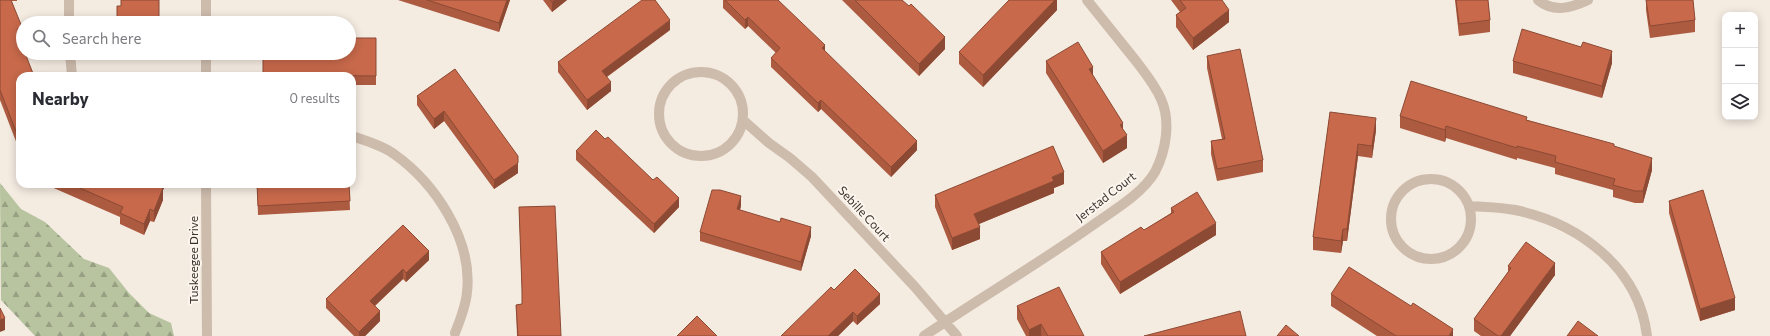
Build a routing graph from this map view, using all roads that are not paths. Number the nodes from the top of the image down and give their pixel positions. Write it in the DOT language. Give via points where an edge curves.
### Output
graph roads {
  1 [pos="69,0"];
  2 [pos="206,0"];
  3 [pos="1087,0"];
  4 [pos="1538,0"];
  5 [pos="1588,0"];
  6 [pos="69,16"];
  7 [pos="206,16"];
  8 [pos="71,60"];
  9 [pos="206,60"];
  10 [pos="72,72"];
  11 [pos="206,72"];
  12 [pos="743,120"];
  13 [pos="356,137"];
  14 [pos="206,188"];
  15 [pos="1470,206"];
  16 [pos="944,322"];
  17 [pos="452,335"];
  18 [pos="207,336"];
  19 [pos="924,336"];
  20 [pos="957,336"];
  21 [pos="1647,336"];
  1 -- 6 [label="street"];
  2 -- 7 [label="street"];
  3 -- 16 [label="street, Jerstad Court" via="1152,82 1162,99 1166,128 1161,158 1146,183 1113,211 1050,255"];
  4 -- 5 [label="street" via="1556,8 1571,8"];
  8 -- 10 [label="street"];
  9 -- 11 [label="street"];
  12 -- 12 [label="street" via="738,135 728,147 714,154 699,156 684,153 671,144 662,131 658,116 660,101 668,87 680,77 695,72 710,73 724,79 736,90 742,104"];
  12 -- 16 [label="street, Sebille Court" via="812,177 915,287"];
  13 -- 17 [label="street" via="394,154 430,187 446,210 459,236 465,261 467,292 462,314"];
  14 -- 18 [label="street, Tuskeegee Drive"];
  15 -- 15 [label="street" via="1451,184 1436,179 1422,180 1408,186 1397,197 1391,210 1390,225 1396,240 1405,251 1418,258 1433,260 1448,257 1460,248 1468,236 1472,221"];
  15 -- 21 [label="street" via="1530,214 1588,240 1607,255 1624,276 1640,306"];
  16 -- 19 [label="street, Jerstad Court"];
  16 -- 20 [label="street, Sebille Court"];
}
